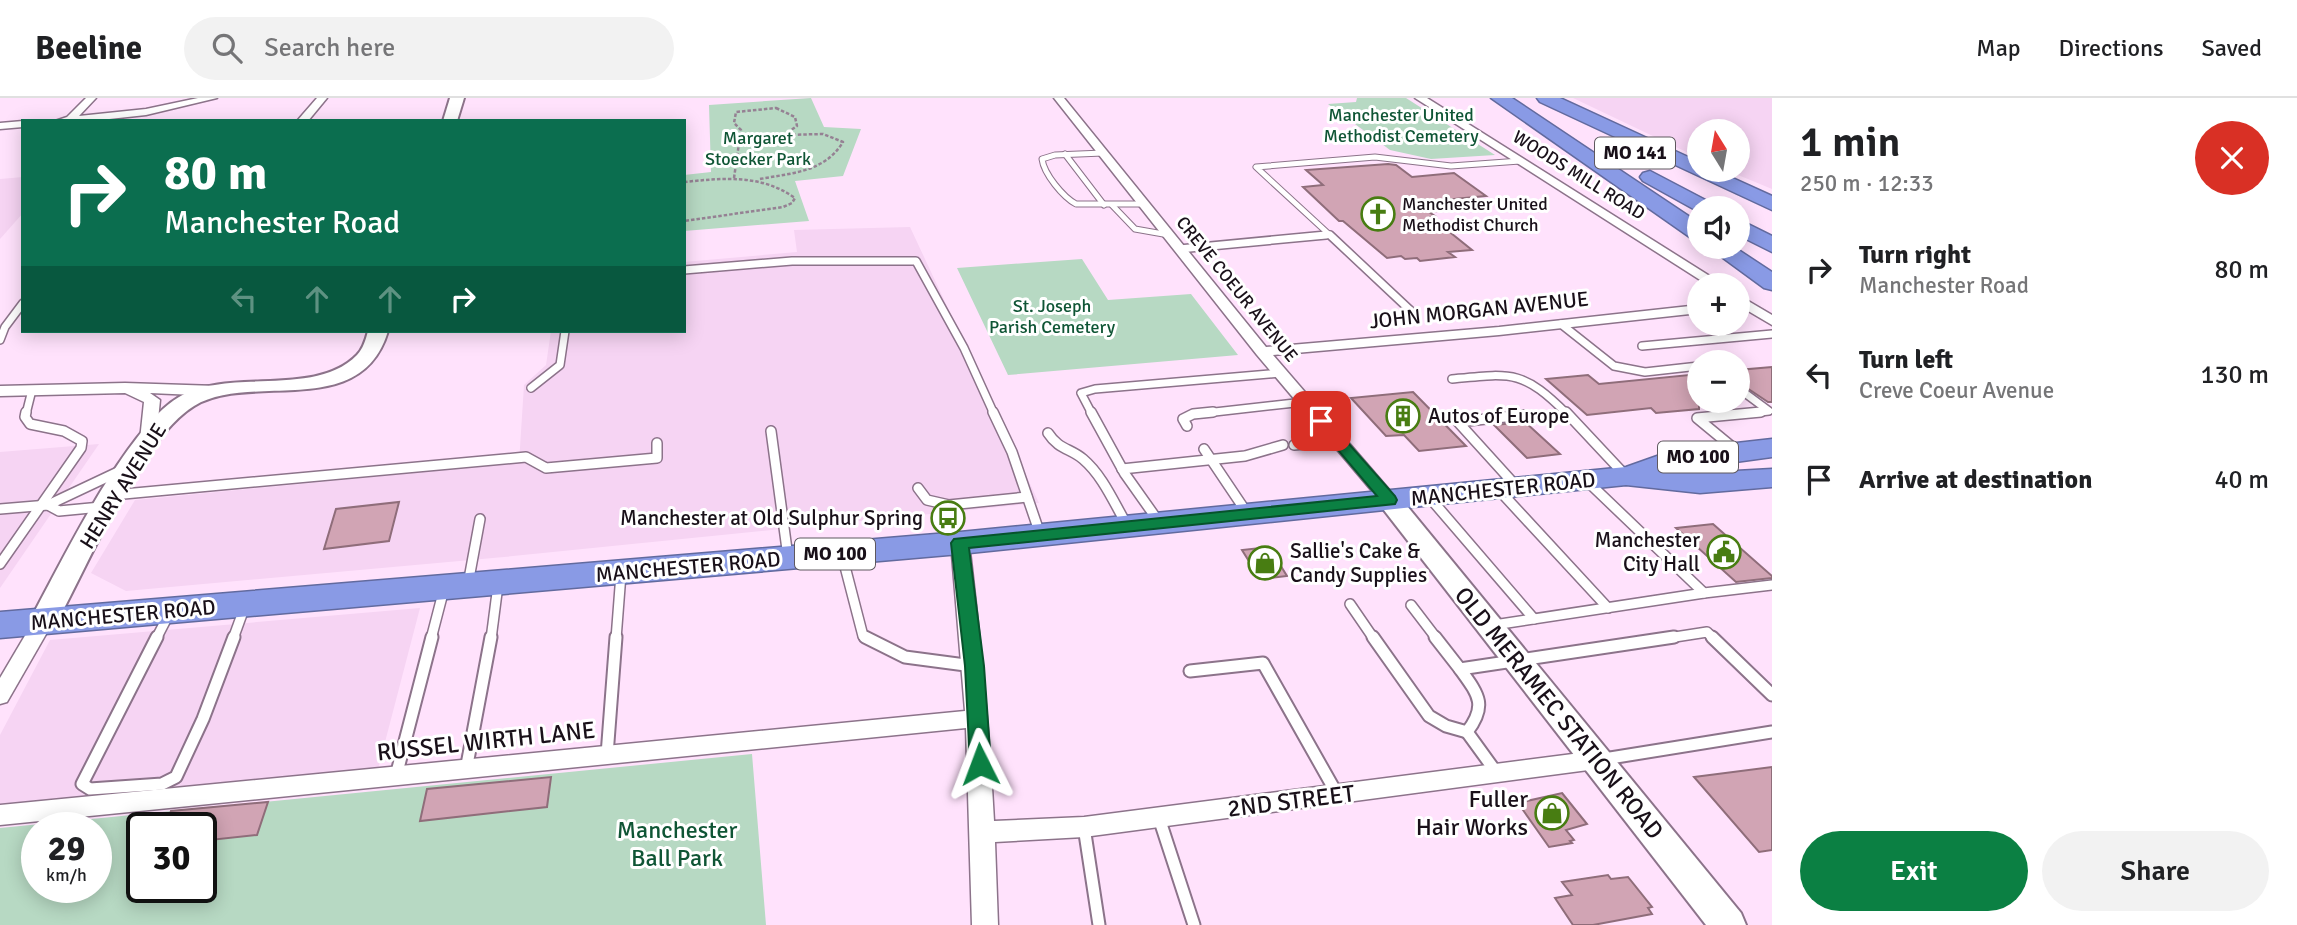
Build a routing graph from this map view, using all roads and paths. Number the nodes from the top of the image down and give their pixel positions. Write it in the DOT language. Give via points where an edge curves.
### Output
graph roads {
  1 [pos="91,98"];
  2 [pos="212,98"];
  3 [pos="322,98"];
  4 [pos="457,98"];
  5 [pos="1059,98"];
  6 [pos="1420,98"];
  7 [pos="1500,98"];
  8 [pos="1508,98"];
  9 [pos="1534,98"];
  10 [pos="1546,98"];
  11 [pos="71,119"];
  12 [pos="79,119"];
  13 [pos="304,119"];
  14 [pos="451,119"];
  15 [pos="21,124"];
  16 [pos="0,126"];
  17 [pos="784,135"];
  18 [pos="739,143"];
  19 [pos="1103,153"];
  20 [pos="1065,154"];
  21 [pos="1520,161"];
  22 [pos="734,178"];
  23 [pos="755,180"];
  24 [pos="686,182"];
  25 [pos="1713,196"];
  26 [pos="1687,197"];
  27 [pos="1144,204"];
  28 [pos="1772,204"];
  29 [pos="1108,205"];
  30 [pos="1750,216"];
  31 [pos="686,221"];
  32 [pos="1687,225"];
  33 [pos="1772,228"];
  34 [pos="1750,233"];
  35 [pos="1169,235"];
  36 [pos="1330,235"];
  37 [pos="1772,245"];
  38 [pos="1179,248"];
  39 [pos="1737,259"];
  40 [pos="686,270"];
  41 [pos="1698,273"];
  42 [pos="1772,283"];
  43 [pos="21,306"];
  44 [pos="1750,308"];
  45 [pos="1687,310"];
  46 [pos="1411,311"];
  47 [pos="1772,321"];
  48 [pos="1561,324"];
  49 [pos="378,333"];
  50 [pos="565,333"];
  51 [pos="1772,334"];
  52 [pos="0,340"];
  53 [pos="1642,346"];
  54 [pos="1262,352"];
  55 [pos="1687,367"];
  56 [pos="1280,373"];
  57 [pos="1452,379"];
  58 [pos="279,385"];
  59 [pos="125,388"];
  60 [pos="531,388"];
  61 [pos="32,390"];
  62 [pos="0,391"];
  63 [pos="218,391"];
  64 [pos="1750,397"];
  65 [pos="1304,402"];
  66 [pos="1771,412"];
  67 [pos="1524,415"];
  68 [pos="1187,426"];
  69 [pos="771,431"];
  70 [pos="1048,433"];
  71 [pos="148,440"];
  72 [pos="1338,441"];
  73 [pos="657,443"];
  74 [pos="1294,444"];
  75 [pos="1283,445"];
  76 [pos="1772,448"];
  77 [pos="1204,449"];
  78 [pos="1739,452"];
  79 [pos="1211,460"];
  80 [pos="132,465"];
  81 [pos="1122,470"];
  82 [pos="1626,477"];
  83 [pos="1587,480"];
  84 [pos="1768,482"];
  85 [pos="918,488"];
  86 [pos="1508,488"];
  87 [pos="1429,496"];
  88 [pos="1027,497"];
  89 [pos="1389,500"];
  90 [pos="110,501"];
  91 [pos="45,505"];
  92 [pos="0,509"];
  93 [pos="1248,514"];
  94 [pos="480,519"];
  95 [pos="1144,525"];
  96 [pos="1041,536"];
  97 [pos="960,543"];
  98 [pos="841,554"];
  99 [pos="788,558"];
  100 [pos="0,564"];
  101 [pos="621,572"];
  102 [pos="470,585"];
  103 [pos="1772,585"];
  104 [pos="1704,593"];
  105 [pos="246,604"];
  106 [pos="1350,604"];
  107 [pos="1411,605"];
  108 [pos="1608,608"];
  109 [pos="170,611"];
  110 [pos="1534,619"];
  111 [pos="43,622"];
  112 [pos="0,625"];
  113 [pos="1489,625"];
  114 [pos="1517,661"];
  115 [pos="975,666"];
  116 [pos="1461,669"];
  117 [pos="1190,671"];
  118 [pos="1772,695"];
  119 [pos="0,696"];
  120 [pos="978,718"];
  121 [pos="1467,732"];
  122 [pos="1772,732"];
  123 [pos="607,756"];
  124 [pos="1596,760"];
  125 [pos="466,770"];
  126 [pos="1497,773"];
  127 [pos="395,777"];
  128 [pos="1338,795"];
  129 [pos="0,815"];
  130 [pos="1158,817"];
  131 [pos="1084,827"];
  132 [pos="984,832"];
  133 [pos="985,925"];
  134 [pos="1098,925"];
  135 [pos="1194,925"];
  136 [pos="1728,925"];
  1 -- 11 [label="street"];
  2 -- 12 [label="street" via="154,111"];
  3 -- 13 [label="street"];
  4 -- 14 [label="street"];
  5 -- 19 [label="street, CREVE COEUR AVENUE"];
  6 -- 21 [label="street, WOODS MILL ROAD"];
  7 -- 32 [label="highway"];
  8 -- 26 [label="highway, MO 141"];
  9 -- 25 [label="highway, MO 141"];
  10 -- 28 [label="highway"];
  15 -- 16 [label="street"];
  17 -- 18 [label="path"];
  17 -- 18 [label="path" via="797,126 795,117 776,108 751,109 736,112 734,117 741,130"];
  17 -- 23 [label="path" via="821,134 843,142 837,155 817,168"];
  18 -- 22 [label="path"];
  19 -- 20 [label="lane"];
  19 -- 27 [label="street, CREVE COEUR AVENUE"];
  20 -- 29 [label="lane"];
  20 -- 29 [label="lane" via="1042,159 1068,200"];
  21 -- 36 [label="lane" via="1451,166 1375,158 1256,167"];
  21 -- 41 [label="street, WOODS MILL ROAD"];
  22 -- 23 [label="path"];
  22 -- 24 [label="path"];
  23 -- 31 [label="path" via="780,187 794,198 792,204"];
  27 -- 29 [label="lane"];
  27 -- 35 [label="street, CREVE COEUR AVENUE"];
  29 -- 35 [label="lane" via="1133,229"];
  30 -- 33 [label="highway, MO 141"];
  34 -- 37 [label="highway"];
  35 -- 38 [label="street, CREVE COEUR AVENUE"];
  36 -- 38 [label="lane"];
  36 -- 46 [label="lane"];
  38 -- 54 [label="street, CREVE COEUR AVENUE"];
  39 -- 42 [label="highway"];
  40 -- 88 [label="lane" via="792,261 916,261 964,348 1012,452"];
  43 -- 52 [label="lane"];
  44 -- 47 [label="street"];
  45 -- 48 [label="street, JOHN MORGAN AVENUE"];
  48 -- 54 [label="street, JOHN MORGAN AVENUE"];
  48 -- 55 [label="lane" via="1614,366 1645,372"];
  49 -- 58 [label="street, HENRY AVENUE" via="366,358 350,370 328,379"];
  50 -- 60 [label="lane" via="560,365"];
  51 -- 53 [label="lane"];
  54 -- 56 [label="street, CREVE COEUR AVENUE"];
  56 -- 65 [label="street, CREVE COEUR AVENUE"];
  56 -- 81 [label="lane" via="1081,393"];
  57 -- 82 [label="lane" via="1507,375 1528,380"];
  58 -- 59 [label="street" via="209,382"];
  58 -- 63 [label="street, HENRY AVENUE"];
  59 -- 61 [label="street"];
  59 -- 63 [label="street"];
  59 -- 71 [label="street" via="152,400"];
  61 -- 62 [label="street"];
  61 -- 91 [label="lane" via="25,417 30,424 82,441"];
  63 -- 71 [label="street, HENRY AVENUE" via="179,405"];
  64 -- 66 [label="lane"];
  65 -- 68 [label="lane" via="1193,414 1184,419"];
  65 -- 72 [label="street, CREVE COEUR AVENUE"];
  66 -- 78 [label="lane" via="1698,418"];
  67 -- 86 [label="lane" via="1458,422"];
  69 -- 99 [label="lane"];
  70 -- 95 [label="lane" via="1057,447 1081,458"];
  71 -- 80 [label="street, HENRY AVENUE"];
  72 -- 74 [label="lane"];
  72 -- 89 [label="street, CREVE COEUR AVENUE"];
  73 -- 90 [label="lane" via="657,458 547,468 526,457"];
  75 -- 79 [label="lane"];
  76 -- 78 [label="highway, MANCHESTER ROAD / MO 100"];
  77 -- 79 [label="lane"];
  78 -- 82 [label="highway, MANCHESTER ROAD / MO 100" via="1674,459"];
  79 -- 81 [label="lane"];
  79 -- 93 [label="lane"];
  80 -- 90 [label="street, HENRY AVENUE"];
  80 -- 91 [label="lane"];
  81 -- 95 [label="lane"];
  82 -- 83 [label="highway, MANCHESTER ROAD / MO 100"];
  82 -- 84 [label="highway, MANCHESTER ROAD / MO 100"];
  83 -- 86 [label="highway, MANCHESTER ROAD / MO 100"];
  83 -- 104 [label="lane"];
  85 -- 88 [label="lane" via="927,500 949,505"];
  86 -- 87 [label="highway, MANCHESTER ROAD / MO 100"];
  86 -- 108 [label="lane"];
  87 -- 89 [label="highway, MANCHESTER ROAD / MO 100"];
  87 -- 110 [label="lane"];
  88 -- 96 [label="lane"];
  89 -- 93 [label="highway, MANCHESTER ROAD / MO 100"];
  89 -- 113 [label="street, OLD MERAMEC STATION ROAD"];
  90 -- 91 [label="lane" via="59,511"];
  90 -- 111 [label="street, HENRY AVENUE"];
  91 -- 92 [label="lane"];
  91 -- 100 [label="lane"];
  93 -- 95 [label="highway, MANCHESTER ROAD / MO 100"];
  94 -- 102 [label="lane"];
  95 -- 96 [label="highway, MANCHESTER ROAD / MO 100"];
  96 -- 97 [label="highway, MANCHESTER ROAD / MO 100"];
  97 -- 98 [label="highway, MANCHESTER ROAD / MO 100"];
  97 -- 115 [label="street"];
  98 -- 99 [label="highway, MANCHESTER ROAD / MO 100"];
  98 -- 115 [label="lane" via="863,636 905,657"];
  99 -- 101 [label="highway, MANCHESTER ROAD / MO 100"];
  101 -- 102 [label="highway, MANCHESTER ROAD / MO 100"];
  101 -- 123 [label="lane"];
  102 -- 105 [label="highway, MANCHESTER ROAD / MO 100"];
  102 -- 125 [label="lane" via="495,617"];
  102 -- 127 [label="lane"];
  103 -- 104 [label="lane"];
  104 -- 108 [label="lane"];
  105 -- 109 [label="highway, MANCHESTER ROAD / MO 100"];
  105 -- 109 [label="lane" via="176,777 162,784 90,789 82,784"];
  106 -- 121 [label="lane" via="1429,716"];
  107 -- 116 [label="lane"];
  108 -- 110 [label="lane"];
  109 -- 111 [label="highway, MANCHESTER ROAD / MO 100"];
  110 -- 113 [label="lane"];
  111 -- 112 [label="highway, MANCHESTER ROAD / MO 100"];
  111 -- 119 [label="street"];
  113 -- 114 [label="street, OLD MERAMEC STATION ROAD"];
  114 -- 116 [label="lane"];
  114 -- 118 [label="lane" via="1707,632"];
  114 -- 124 [label="street, OLD MERAMEC STATION ROAD"];
  115 -- 120 [label="street"];
  116 -- 121 [label="lane" via="1480,704 1479,717"];
  117 -- 128 [label="lane" via="1263,663"];
  120 -- 123 [label="street, RUSSEL WIRTH LANE"];
  120 -- 132 [label="street"];
  121 -- 126 [label="lane"];
  122 -- 124 [label="lane"];
  123 -- 125 [label="street, RUSSEL WIRTH LANE"];
  124 -- 126 [label="street, 2ND STREET"];
  124 -- 136 [label="street, OLD MERAMEC STATION ROAD"];
  125 -- 127 [label="street, RUSSEL WIRTH LANE"];
  126 -- 128 [label="street, 2ND STREET"];
  127 -- 129 [label="street, RUSSEL WIRTH LANE"];
  128 -- 130 [label="street, 2ND STREET"];
  130 -- 131 [label="street, 2ND STREET"];
  130 -- 135 [label="lane"];
  131 -- 132 [label="street, 2ND STREET"];
  131 -- 134 [label="lane"];
  132 -- 133 [label="street"];
}
